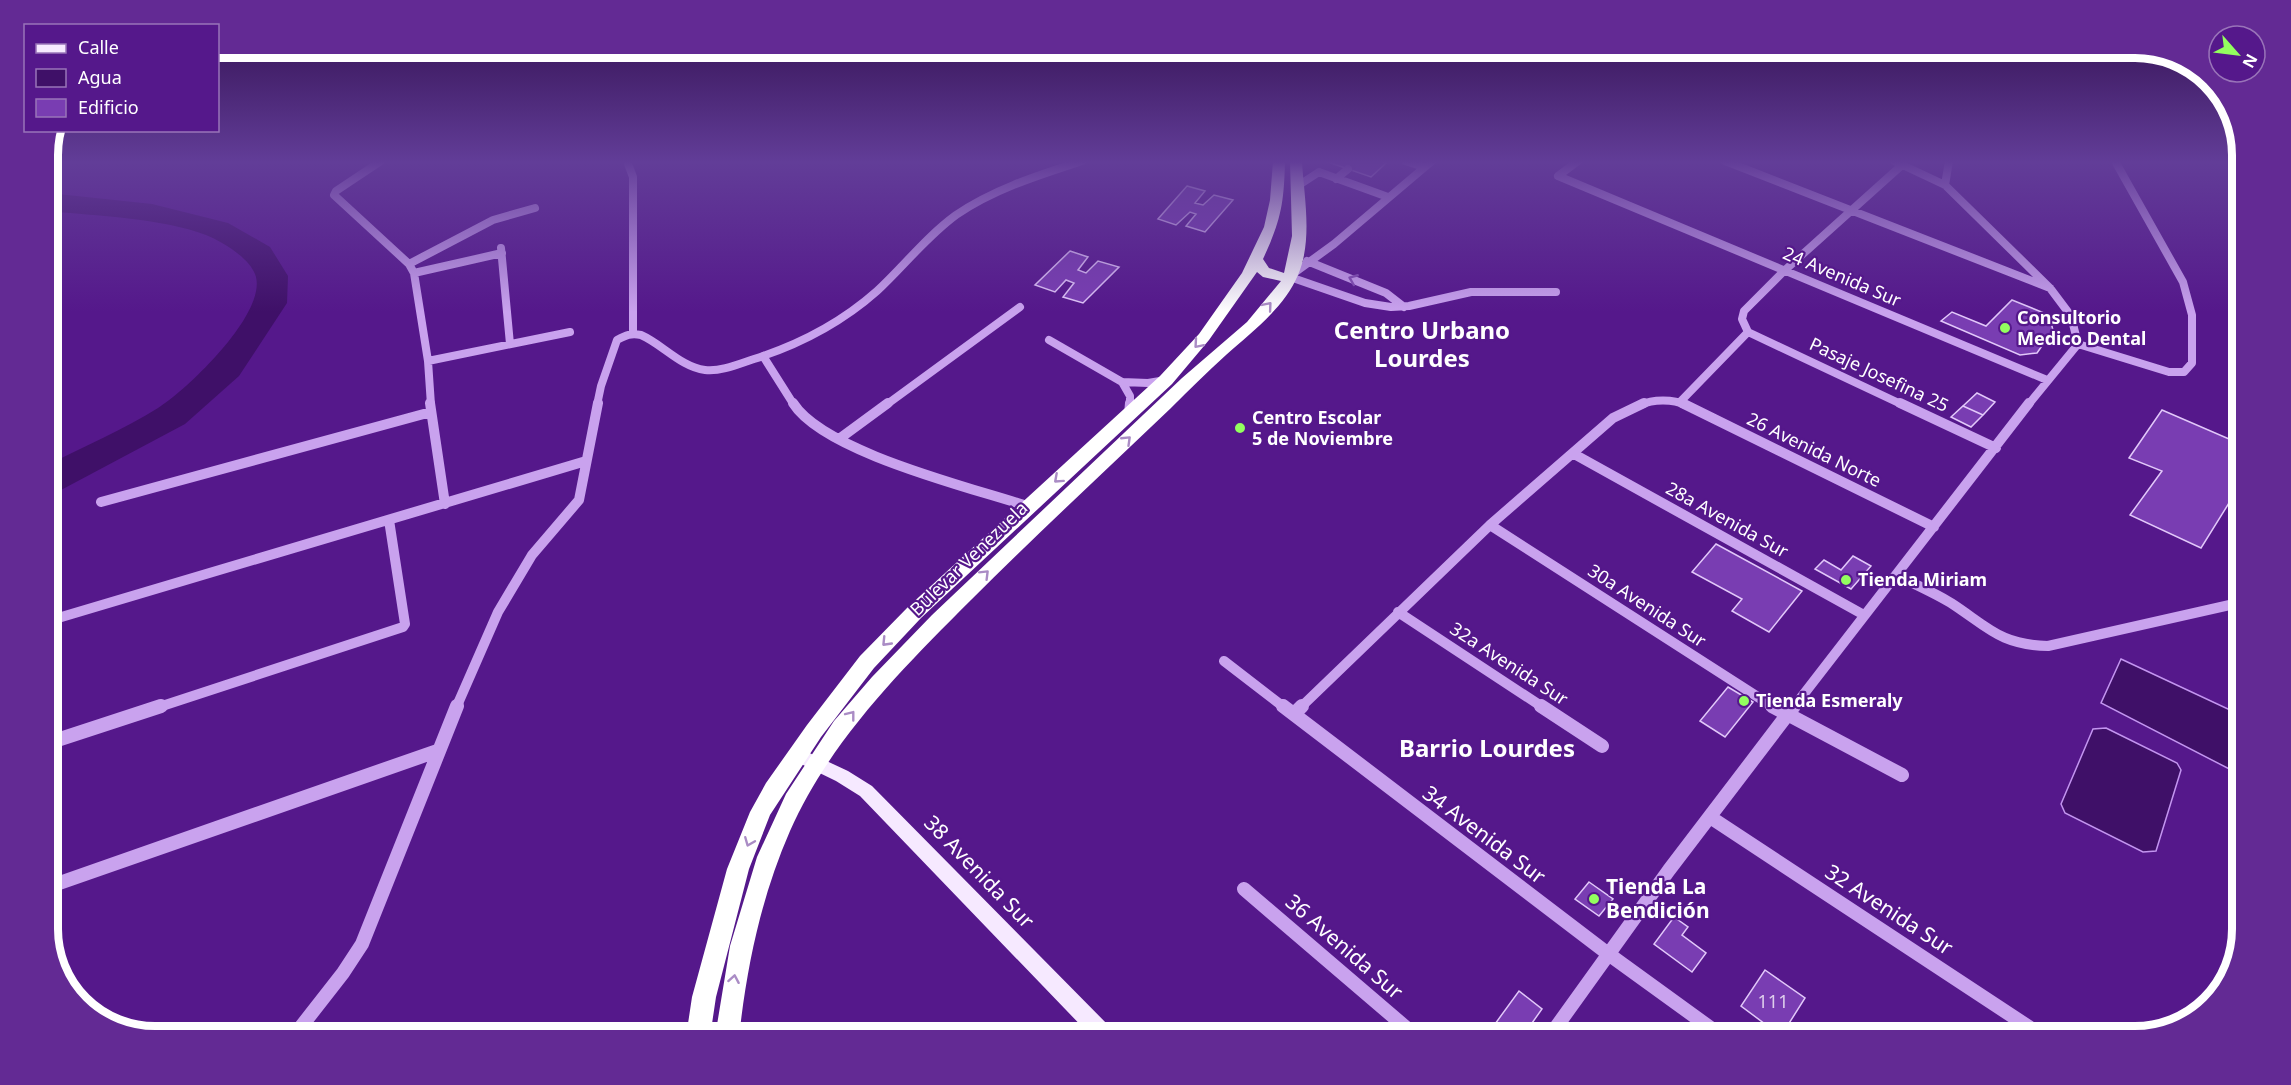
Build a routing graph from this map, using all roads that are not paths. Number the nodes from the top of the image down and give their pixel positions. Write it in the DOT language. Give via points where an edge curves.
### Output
graph roads {
  1 [pos="351,212"];
  2 [pos="522,212"];
  3 [pos="634,212"];
  4 [pos="963,212"];
  5 [pos="1274,212"];
  6 [pos="1298,212"];
  7 [pos="1368,212"];
  8 [pos="1643,212"];
  9 [pos="1849,212"];
  10 [pos="1855,212"];
  11 [pos="1972,212"];
  12 [pos="2143,212"];
  13 [pos="1255,258"];
  14 [pos="1303,259"];
  15 [pos="411,269"];
  16 [pos="1784,271"];
  17 [pos="1290,276"];
  18 [pos="2050,288"];
  19 [pos="1556,292"];
  20 [pos="1020,307"];
  21 [pos="1404,307"];
  22 [pos="570,332"];
  23 [pos="1748,332"];
  24 [pos="633,333"];
  25 [pos="1049,340"];
  26 [pos="510,344"];
  27 [pos="2078,344"];
  28 [pos="763,356"];
  29 [pos="428,361"];
  30 [pos="1166,380"];
  31 [pos="2047,380"];
  32 [pos="1122,382"];
  33 [pos="1680,402"];
  34 [pos="431,412"];
  35 [pos="1129,416"];
  36 [pos="839,439"];
  37 [pos="1996,448"];
  38 [pos="1574,453"];
  39 [pos="586,461"];
  40 [pos="101,502"];
  41 [pos="445,504"];
  42 [pos="1027,507"];
  43 [pos="389,520"];
  44 [pos="1490,525"];
  45 [pos="1934,527"];
  46 [pos="1896,574"];
  47 [pos="2232,604"];
  48 [pos="1398,612"];
  49 [pos="1864,615"];
  50 [pos="59,618"];
  51 [pos="1224,661"];
  52 [pos="835,702"];
  53 [pos="1294,714"];
  54 [pos="1786,715"];
  55 [pos="59,739"];
  56 [pos="1602,746"];
  57 [pos="437,752"];
  58 [pos="810,760"];
  59 [pos="1902,775"];
  60 [pos="761,812"];
  61 [pos="1710,817"];
  62 [pos="59,883"];
  63 [pos="1244,888"];
  64 [pos="1607,953"];
  65 [pos="302,1026"];
  66 [pos="700,1026"];
  67 [pos="728,1026"];
  68 [pos="1095,1026"];
  69 [pos="1404,1026"];
  70 [pos="1557,1026"];
  71 [pos="1708,1026"];
  72 [pos="2027,1026"];
  1 -- 15 [label="street"];
  2 -- 15 [label="street" via="493,220"];
  3 -- 24 [label="street"];
  4 -- 28 [label="street" via="943,225 855,309 817,332"];
  5 -- 13 [label="highway, Bulevar Venezuela"];
  6 -- 14 [label="highway, Bulevar Venezuela"];
  7 -- 14 [label="street"];
  8 -- 16 [label="street, 24 Avenida Sur"];
  9 -- 16 [label="street"];
  10 -- 18 [label="street"];
  11 -- 18 [label="street"];
  12 -- 27 [label="street" via="2183,282 2192,315 2192,363 2184,372 2174,373"];
  13 -- 17 [label="highway" via="1271,276"];
  13 -- 30 [label="highway, Bulevar Venezuela, one-way" via="1204,337"];
  14 -- 17 [label="highway, Bulevar Venezuela"];
  21 -- 14 [label="street, one-way" via="1386,293"];
  15 -- 26 [label="street" via="501,251"];
  15 -- 29 [label="street"];
  16 -- 23 [label="street" via="1744,311 1742,319"];
  16 -- 31 [label="street, 24 Avenida Sur"];
  17 -- 21 [label="street" via="1382,307"];
  58 -- 17 [label="highway, Bulevar Venezuela, one-way" via="892,667 1010,548 1252,325"];
  18 -- 27 [label="street" via="2071,316"];
  19 -- 21 [label="street" via="1495,290 1457,294"];
  20 -- 36 [label="street"];
  22 -- 26 [label="street"];
  23 -- 33 [label="street"];
  23 -- 37 [label="street, Pasaje Josefina 25"];
  24 -- 28 [label="street" via="706,370"];
  24 -- 39 [label="street" via="617,340 601,386"];
  25 -- 32 [label="street"];
  26 -- 29 [label="street"];
  27 -- 31 [label="street"];
  28 -- 36 [label="street" via="801,416"];
  29 -- 34 [label="street"];
  30 -- 32 [label="street"];
  30 -- 35 [label="highway, Bulevar Venezuela"];
  31 -- 37 [label="street"];
  32 -- 35 [label="street" via="1130,396"];
  33 -- 38 [label="street" via="1648,401 1616,415"];
  33 -- 45 [label="street, 26 Avenida Norte"];
  34 -- 40 [label="street"];
  34 -- 41 [label="street"];
  35 -- 42 [label="highway, Bulevar Venezuela, one-way"];
  36 -- 42 [label="street" via="858,451"];
  37 -- 45 [label="street"];
  38 -- 44 [label="street"];
  38 -- 49 [label="street, 28a Avenida Sur"];
  39 -- 41 [label="street"];
  39 -- 57 [label="street" via="579,501 532,555 498,612"];
  41 -- 43 [label="street"];
  42 -- 52 [label="highway, Bulevar Venezuela, one-way" via="914,613"];
  43 -- 50 [label="street"];
  43 -- 55 [label="street" via="403,627"];
  44 -- 48 [label="street"];
  44 -- 54 [label="street, 30a Avenida Sur"];
  45 -- 46 [label="street"];
  46 -- 47 [label="street" via="1961,610 1997,637 2024,646 2048,646"];
  46 -- 49 [label="street"];
  48 -- 53 [label="street"];
  48 -- 56 [label="street, 32a Avenida Sur"];
  49 -- 54 [label="street"];
  51 -- 53 [label="street, 34 Avenida Sur"];
  52 -- 58 [label="highway"];
  52 -- 60 [label="highway, Bulevar Venezuela"];
  53 -- 64 [label="street, 34 Avenida Sur"];
  54 -- 59 [label="street, 30a Avenida Sur"];
  54 -- 61 [label="street"];
  57 -- 62 [label="street"];
  57 -- 65 [label="street" via="362,944"];
  58 -- 60 [label="highway"];
  67 -- 58 [label="highway, Bulevar Venezuela, one-way" via="734,979 755,895"];
  58 -- 68 [label="main road, 38 Avenida Sur" via="866,791"];
  60 -- 66 [label="highway, Bulevar Venezuela, one-way" via="738,869 720,931"];
  61 -- 64 [label="street"];
  61 -- 72 [label="street, 32 Avenida Sur"];
  63 -- 69 [label="street, 36 Avenida Sur"];
  64 -- 70 [label="street"];
  64 -- 71 [label="street, 34 Avenida Sur"];
}
